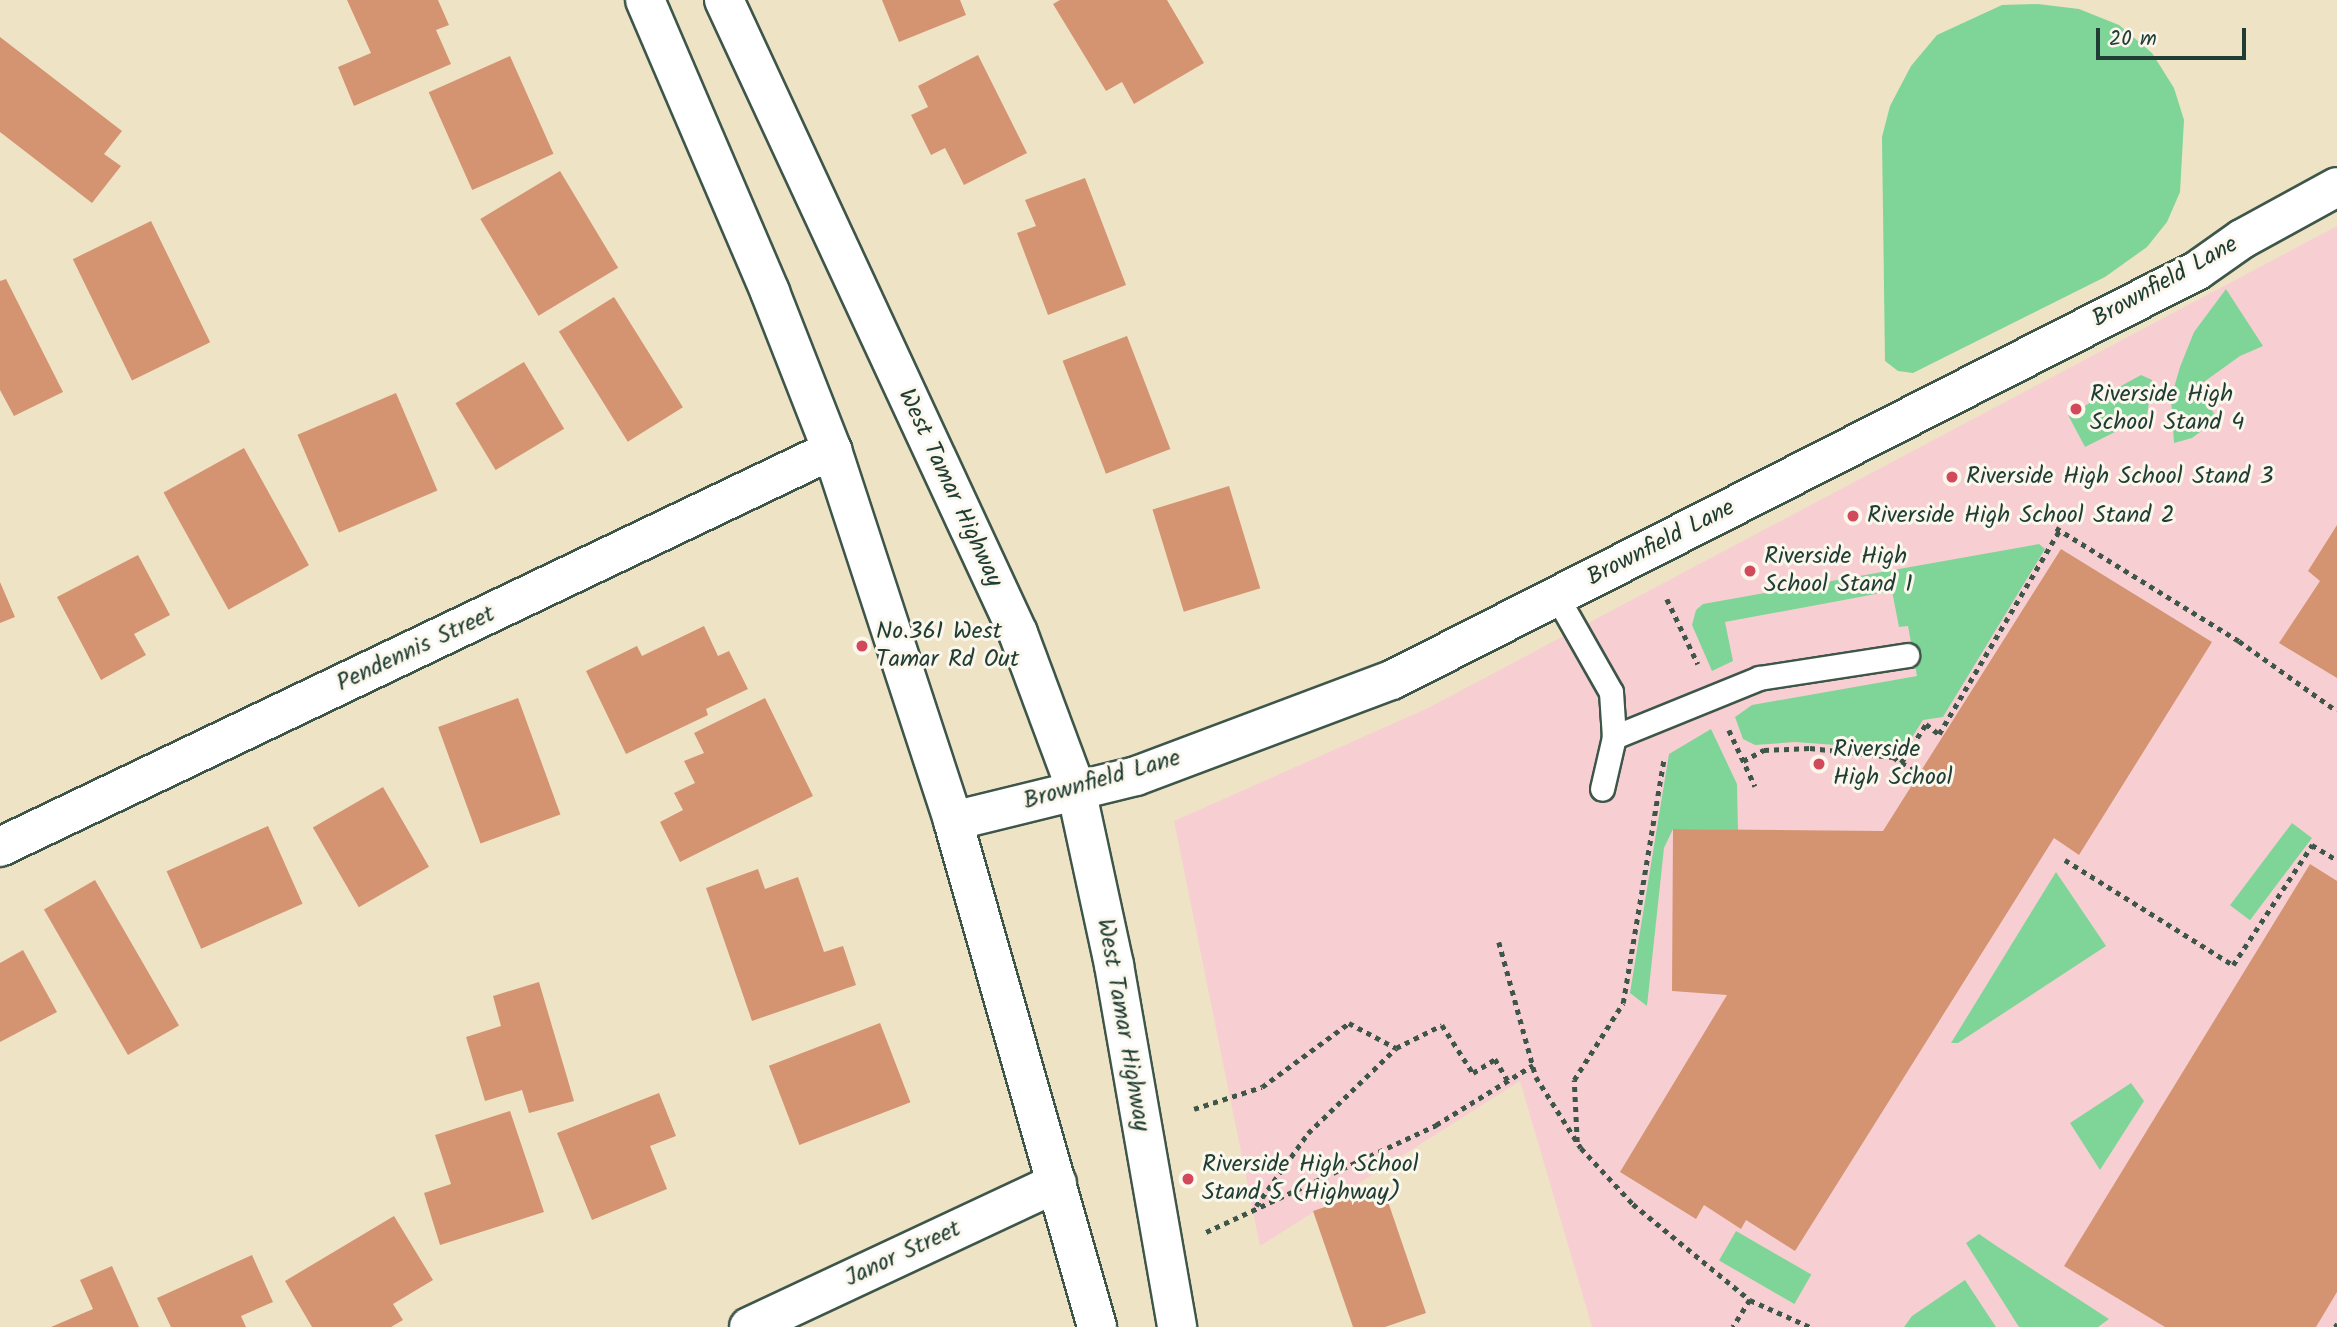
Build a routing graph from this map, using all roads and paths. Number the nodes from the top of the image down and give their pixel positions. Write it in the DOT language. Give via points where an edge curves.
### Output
graph roads {
  1 [pos="645,0"];
  2 [pos="724,0"];
  3 [pos="2337,187"];
  4 [pos="832,450"];
  5 [pos="1557,597"];
  6 [pos="1667,599"];
  7 [pos="1908,655"];
  8 [pos="1704,677"];
  9 [pos="2337,711"];
  10 [pos="1725,722"];
  11 [pos="1614,737"];
  12 [pos="1665,751"];
  13 [pos="1743,761"];
  14 [pos="1901,763"];
  15 [pos="1918,774"];
  16 [pos="1755,786"];
  17 [pos="1076,789"];
  18 [pos="1602,789"];
  19 [pos="953,821"];
  20 [pos="0,848"];
  21 [pos="2064,860"];
  22 [pos="2337,860"];
  23 [pos="1499,942"];
  24 [pos="1396,1048"];
  25 [pos="1533,1065"];
  26 [pos="1508,1081"];
  27 [pos="1194,1109"];
  28 [pos="1577,1142"];
  29 [pos="1057,1183"];
  30 [pos="1255,1207"];
  31 [pos="1164,1252"];
  32 [pos="1750,1300"];
  33 [pos="749,1327"];
  34 [pos="1097,1327"];
  35 [pos="1177,1327"];
  36 [pos="1733,1327"];
  37 [pos="1810,1327"];
  1 -- 4 [label="main road"];
  2 -- 17 [label="main road, West Tamar Highway" via="1018,633"];
  3 -- 5 [label="main road, Brownfield Lane" via="2242,239 2198,270"];
  4 -- 19 [label="main road"];
  4 -- 20 [label="main road, Pendennis Street"];
  5 -- 11 [label="lane" via="1611,692"];
  5 -- 17 [label="main road, Brownfield Lane" via="1392,680 1136,776"];
  6 -- 8 [label="path"];
  7 -- 11 [label="lane" via="1759,678"];
  9 -- 14 [label="path" via="2239,641 2058,528 1939,734 1926,724"];
  10 -- 13 [label="path"];
  11 -- 18 [label="lane"];
  12 -- 28 [label="path" via="1623,1003 1574,1080"];
  13 -- 14 [label="path" via="1764,750 1810,748 1893,757"];
  13 -- 16 [label="path"];
  14 -- 15 [label="path"];
  17 -- 19 [label="main road, Brownfield Lane"];
  17 -- 31 [label="main road, West Tamar Highway" via="1114,965"];
  19 -- 29 [label="main road"];
  21 -- 22 [label="path" via="2233,965 2312,845"];
  23 -- 25 [label="path"];
  24 -- 26 [label="path" via="1442,1025 1473,1073 1495,1059"];
  24 -- 27 [label="path" via="1349,1023 1262,1087"];
  24 -- 30 [label="path" via="1308,1133"];
  25 -- 26 [label="path"];
  25 -- 28 [label="path"];
  26 -- 30 [label="path" via="1370,1158"];
  28 -- 32 [label="path" via="1633,1204"];
  29 -- 33 [label="main road, Janor Street"];
  29 -- 34 [label="main road"];
  30 -- 31 [label="path"];
  31 -- 35 [label="main road, West Tamar Highway"];
  32 -- 36 [label="path"];
  32 -- 37 [label="path"];
}
